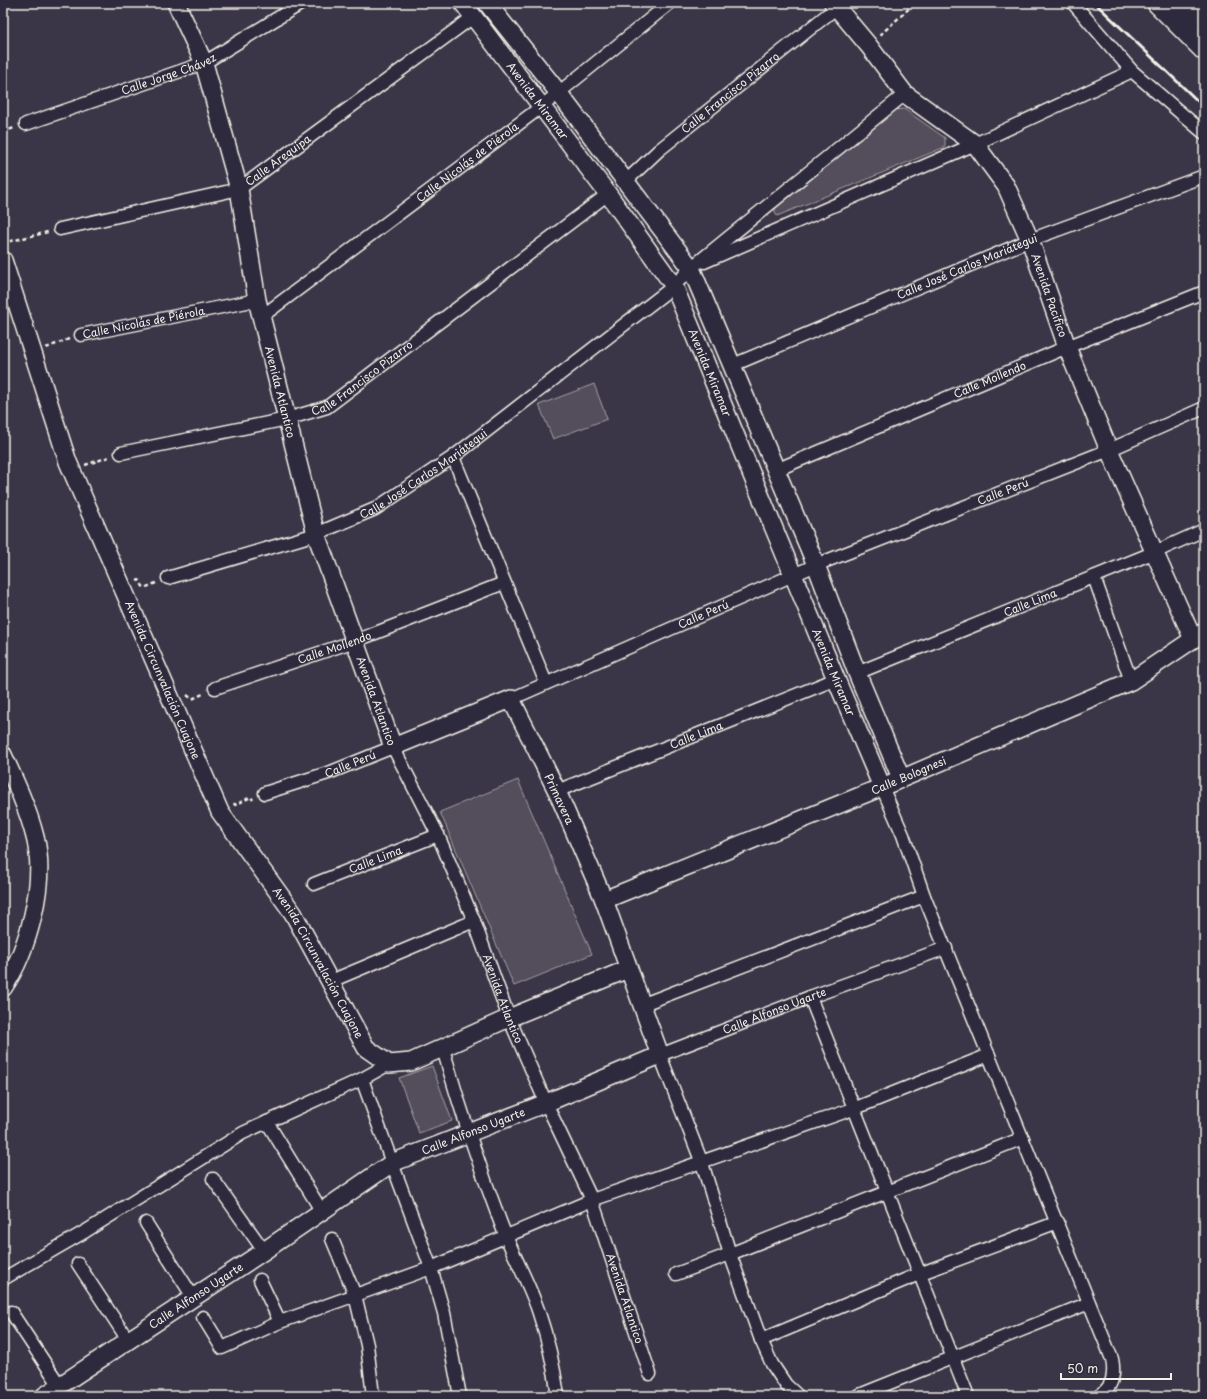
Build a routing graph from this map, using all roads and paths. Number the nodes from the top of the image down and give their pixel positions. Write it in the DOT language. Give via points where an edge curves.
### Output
graph roads {
  1 [pos="176,3"];
  2 [pos="302,3"];
  3 [pos="463,3"];
  4 [pos="670,3"];
  5 [pos="915,3"];
  6 [pos="1073,3"];
  7 [pos="1158,3"];
  8 [pos="489,4"];
  9 [pos="835,5"];
  10 [pos="1178,8"];
  11 [pos="473,17"];
  12 [pos="1204,20"];
  13 [pos="869,46"];
  14 [pos="1204,49"];
  15 [pos="204,63"];
  16 [pos="1132,71"];
  17 [pos="558,92"];
  18 [pos="905,94"];
  19 [pos="541,107"];
  20 [pos="26,124"];
  21 [pos="1204,133"];
  22 [pos="975,144"];
  23 [pos="1204,176"];
  24 [pos="625,182"];
  25 [pos="239,189"];
  26 [pos="608,194"];
  27 [pos="60,229"];
  28 [pos="1030,240"];
  29 [pos="3,243"];
  30 [pos="3,260"];
  31 [pos="690,268"];
  32 [pos="674,286"];
  33 [pos="1204,292"];
  34 [pos="257,300"];
  35 [pos="261,317"];
  36 [pos="81,335"];
  37 [pos="1067,347"];
  38 [pos="33,353"];
  39 [pos="733,365"];
  40 [pos="1204,408"];
  41 [pos="287,419"];
  42 [pos="1109,450"];
  43 [pos="121,453"];
  44 [pos="453,457"];
  45 [pos="71,470"];
  46 [pos="776,470"];
  47 [pos="1204,530"];
  48 [pos="316,534"];
  49 [pos="1154,552"];
  50 [pos="816,565"];
  51 [pos="793,576"];
  52 [pos="1094,577"];
  53 [pos="168,578"];
  54 [pos="504,583"];
  55 [pos="126,596"];
  56 [pos="1198,636"];
  57 [pos="354,641"];
  58 [pos="856,673"];
  59 [pos="836,679"];
  60 [pos="1131,681"];
  61 [pos="546,682"];
  62 [pos="215,688"];
  63 [pos="512,699"];
  64 [pos="175,709"];
  65 [pos="393,747"];
  66 [pos="3,755"];
  67 [pos="901,778"];
  68 [pos="882,787"];
  69 [pos="557,792"];
  70 [pos="265,793"];
  71 [pos="220,812"];
  72 [pos="438,835"];
  73 [pos="314,884"];
  74 [pos="924,896"];
  75 [pos="604,900"];
  76 [pos="474,921"];
  77 [pos="946,948"];
  78 [pos="628,968"];
  79 [pos="331,981"];
  80 [pos="3,988"];
  81 [pos="810,997"];
  82 [pos="641,1005"];
  83 [pos="509,1018"];
  84 [pos="443,1049"];
  85 [pos="660,1055"];
  86 [pos="989,1055"];
  87 [pos="389,1064"];
  88 [pos="362,1078"];
  89 [pos="546,1103"];
  90 [pos="853,1109"];
  91 [pos="267,1122"];
  92 [pos="467,1133"];
  93 [pos="1023,1138"];
  94 [pos="392,1163"];
  95 [pos="702,1163"];
  96 [pos="213,1178"];
  97 [pos="887,1192"];
  98 [pos="592,1200"];
  99 [pos="321,1210"];
  100 [pos="1058,1222"];
  101 [pos="146,1223"];
  102 [pos="506,1237"];
  103 [pos="332,1239"];
  104 [pos="264,1251"];
  105 [pos="730,1254"];
  106 [pos="78,1264"];
  107 [pos="431,1268"];
  108 [pos="676,1274"];
  109 [pos="919,1274"];
  110 [pos="3,1279"];
  111 [pos="260,1280"];
  112 [pos="355,1295"];
  113 [pos="193,1297"];
  114 [pos="1089,1303"];
  115 [pos="10,1312"];
  116 [pos="203,1317"];
  117 [pos="280,1322"];
  118 [pos="128,1340"];
  119 [pos="761,1340"];
  120 [pos="953,1358"];
  121 [pos="650,1374"];
  122 [pos="60,1386"];
  123 [pos="44,1396"];
  124 [pos="373,1396"];
  125 [pos="460,1396"];
  126 [pos="558,1396"];
  127 [pos="798,1396"];
  128 [pos="857,1396"];
  129 [pos="968,1396"];
  130 [pos="1099,1396"];
  1 -- 15 [label="main road, Avenida Atlantico"];
  2 -- 15 [label="street, Calle Jorge Chávez"];
  3 -- 11 [label="main road, Avenida Miramar"];
  4 -- 17 [label="street, Calle Nicolás de Piérola"];
  5 -- 13 [label="path"];
  6 -- 16 [label="street"];
  7 -- 10 [label="highway"];
  8 -- 17 [label="main road, Avenida Miramar"];
  9 -- 13 [label="main road, Avenida Pacifico"];
  9 -- 24 [label="street, Calle Francisco Pizarro" via="659,150"];
  10 -- 12 [label="highway"];
  10 -- 14 [label="highway"];
  11 -- 19 [label="main road, Avenida Miramar"];
  11 -- 25 [label="street, Calle Arequipa"];
  13 -- 18 [label="main road, Avenida Pacifico"];
  15 -- 20 [label="street, Calle Jorge Chávez"];
  15 -- 25 [label="main road, Avenida Atlantico"];
  16 -- 21 [label="street"];
  16 -- 22 [label="street"];
  17 -- 19 [label="street, Calle Nicolás de Piérola"];
  17 -- 24 [label="main road, Avenida Miramar"];
  18 -- 22 [label="main road, Avenida Pacifico"];
  18 -- 31 [label="street, Calle José Carlos Mariátegui"];
  19 -- 26 [label="main road, Avenida Miramar"];
  19 -- 35 [label="street, Calle Nicolás de Piérola"];
  22 -- 28 [label="main road, Avenida Pacifico" via="1006,186"];
  22 -- 31 [label="street"];
  23 -- 28 [label="street, Calle José Carlos Mariátegui"];
  24 -- 31 [label="main road, Avenida Miramar"];
  25 -- 27 [label="street, Calle Arequipa"];
  25 -- 34 [label="main road, Avenida Atlantico"];
  26 -- 32 [label="main road, Avenida Miramar"];
  26 -- 41 [label="street, Calle Francisco Pizarro" via="327,407"];
  27 -- 29 [label="path"];
  28 -- 37 [label="main road, Avenida Pacifico"];
  28 -- 39 [label="street, Calle José Carlos Mariátegui"];
  30 -- 38 [label="main road, Avenida Circunvalación Cuajone"];
  31 -- 32 [label="street, Calle José Carlos Mariátegui"];
  31 -- 39 [label="main road, Avenida Miramar"];
  32 -- 44 [label="street, Calle José Carlos Mariátegui"];
  32 -- 51 [label="main road, Avenida Miramar"];
  33 -- 37 [label="street, Calle Mollendo"];
  34 -- 35 [label="main road, Avenida Atlantico"];
  34 -- 36 [label="street, Calle Nicolás de Piérola"];
  35 -- 41 [label="main road, Avenida Atlantico"];
  36 -- 38 [label="path, Calle Nicolás de Piérola"];
  37 -- 42 [label="main road, Avenida Pacifico"];
  37 -- 46 [label="street, Calle Mollendo"];
  38 -- 45 [label="main road, Avenida Circunvalación Cuajone"];
  39 -- 46 [label="main road, Avenida Miramar"];
  40 -- 42 [label="street, Calle Perú"];
  41 -- 43 [label="street, Calle Francisco Pizarro"];
  41 -- 48 [label="main road, Avenida Atlantico"];
  42 -- 49 [label="main road, Avenida Pacifico"];
  42 -- 50 [label="street, Calle Perú"];
  43 -- 45 [label="path"];
  44 -- 48 [label="street, Calle José Carlos Mariátegui" via="375,509"];
  44 -- 54 [label="street"];
  45 -- 55 [label="main road, Avenida Circunvalación Cuajone"];
  46 -- 50 [label="main road, Avenida Miramar"];
  47 -- 49 [label="street, Calle Lima"];
  48 -- 53 [label="street, Calle José Carlos Mariátegui"];
  48 -- 57 [label="main road, Avenida Atlantico"];
  49 -- 52 [label="street, Calle Lima"];
  49 -- 56 [label="main road, Avenida Pacifico"];
  50 -- 51 [label="street, Calle Perú"];
  50 -- 58 [label="main road, Avenida Miramar"];
  51 -- 59 [label="main road, Avenida Miramar"];
  51 -- 61 [label="street, Calle Perú"];
  52 -- 58 [label="street, Calle Lima"];
  52 -- 60 [label="street"];
  53 -- 55 [label="path" via="144,588 139,580 136,582 136,592"];
  54 -- 57 [label="street, Calle Mollendo"];
  54 -- 61 [label="street"];
  55 -- 64 [label="main road, Avenida Circunvalación Cuajone"];
  56 -- 60 [label="main road, Calle Bolognesi"];
  57 -- 62 [label="street, Calle Mollendo"];
  57 -- 65 [label="main road, Avenida Atlantico"];
  58 -- 67 [label="main road, Avenida Miramar"];
  59 -- 68 [label="main road, Avenida Miramar"];
  59 -- 69 [label="street, Calle Lima"];
  60 -- 67 [label="main road, Calle Bolognesi"];
  61 -- 63 [label="street, Calle Perú"];
  62 -- 64 [label="path" via="192,699 186,694 182,696 183,705"];
  63 -- 65 [label="main road, Calle Perú"];
  63 -- 69 [label="main road, Primavera"];
  64 -- 71 [label="main road, Avenida Circunvalación Cuajone"];
  65 -- 70 [label="street, Calle Perú" via="331,772"];
  65 -- 72 [label="street, Avenida Atlantico"];
  66 -- 80 [label="main road" via="36,838 38,859 38,884 29,935"];
  67 -- 68 [label="main road, Calle Bolognesi"];
  68 -- 74 [label="street" via="903,835"];
  68 -- 75 [label="main road, Calle Bolognesi"];
  69 -- 75 [label="main road, Primavera"];
  70 -- 71 [label="path" via="260,801 255,803 251,797 235,805 229,798 226,800 227,808"];
  71 -- 79 [label="main road, Avenida Circunvalación Cuajone" via="292,913"];
  72 -- 73 [label="street, Calle Lima"];
  72 -- 76 [label="street, Avenida Atlantico"];
  74 -- 77 [label="street"];
  74 -- 82 [label="street"];
  75 -- 78 [label="main road, Primavera"];
  76 -- 79 [label="street"];
  76 -- 83 [label="street, Avenida Atlantico"];
  77 -- 81 [label="street, Calle Alfonso Ugarte"];
  77 -- 86 [label="street"];
  78 -- 82 [label="main road, Primavera"];
  78 -- 83 [label="main road"];
  79 -- 87 [label="main road, Avenida Circunvalación Cuajone" via="366,1048"];
  81 -- 85 [label="street, Calle Alfonso Ugarte"];
  81 -- 90 [label="street"];
  82 -- 85 [label="main road, Primavera"];
  83 -- 84 [label="main road"];
  83 -- 89 [label="street, Avenida Atlantico"];
  84 -- 87 [label="main road" via="410,1062"];
  84 -- 92 [label="street"];
  85 -- 89 [label="main road, Calle Alfonso Ugarte"];
  85 -- 95 [label="street"];
  86 -- 90 [label="street"];
  86 -- 93 [label="street"];
  87 -- 88 [label="street"];
  88 -- 91 [label="street"];
  88 -- 94 [label="street"];
  89 -- 92 [label="main road, Calle Alfonso Ugarte"];
  89 -- 98 [label="street, Avenida Atlantico"];
  90 -- 95 [label="street"];
  90 -- 97 [label="street"];
  91 -- 99 [label="street"];
  91 -- 110 [label="street" via="243,1133 86,1231"];
  92 -- 94 [label="main road, Calle Alfonso Ugarte"];
  92 -- 102 [label="street"];
  93 -- 97 [label="street"];
  93 -- 100 [label="street"];
  94 -- 99 [label="main road, Calle Alfonso Ugarte"];
  94 -- 107 [label="street"];
  95 -- 98 [label="street"];
  95 -- 105 [label="street"];
  96 -- 104 [label="street"];
  97 -- 105 [label="street"];
  97 -- 109 [label="street"];
  98 -- 102 [label="street"];
  98 -- 121 [label="street, Avenida Atlantico"];
  99 -- 104 [label="main road, Calle Alfonso Ugarte"];
  100 -- 109 [label="street"];
  100 -- 114 [label="street"];
  101 -- 113 [label="street"];
  102 -- 107 [label="street"];
  102 -- 126 [label="street" via="538,1309 552,1357"];
  103 -- 112 [label="street"];
  104 -- 113 [label="main road, Calle Alfonso Ugarte"];
  105 -- 108 [label="street"];
  105 -- 119 [label="street"];
  106 -- 118 [label="street"];
  107 -- 112 [label="street"];
  107 -- 125 [label="street" via="444,1313"];
  109 -- 119 [label="street"];
  109 -- 120 [label="street"];
  111 -- 117 [label="street"];
  112 -- 117 [label="street"];
  112 -- 124 [label="street" via="367,1345"];
  113 -- 118 [label="main road, Calle Alfonso Ugarte"];
  114 -- 120 [label="street"];
  114 -- 130 [label="street" via="1112,1359 1114,1372 1111,1382"];
  115 -- 122 [label="street"];
  116 -- 117 [label="street" via="222,1348"];
  118 -- 122 [label="main road, Calle Alfonso Ugarte"];
  119 -- 127 [label="street" via="772,1364 786,1385"];
  120 -- 128 [label="street"];
  120 -- 129 [label="street"];
  122 -- 123 [label="main road, Calle Alfonso Ugarte"];
}
